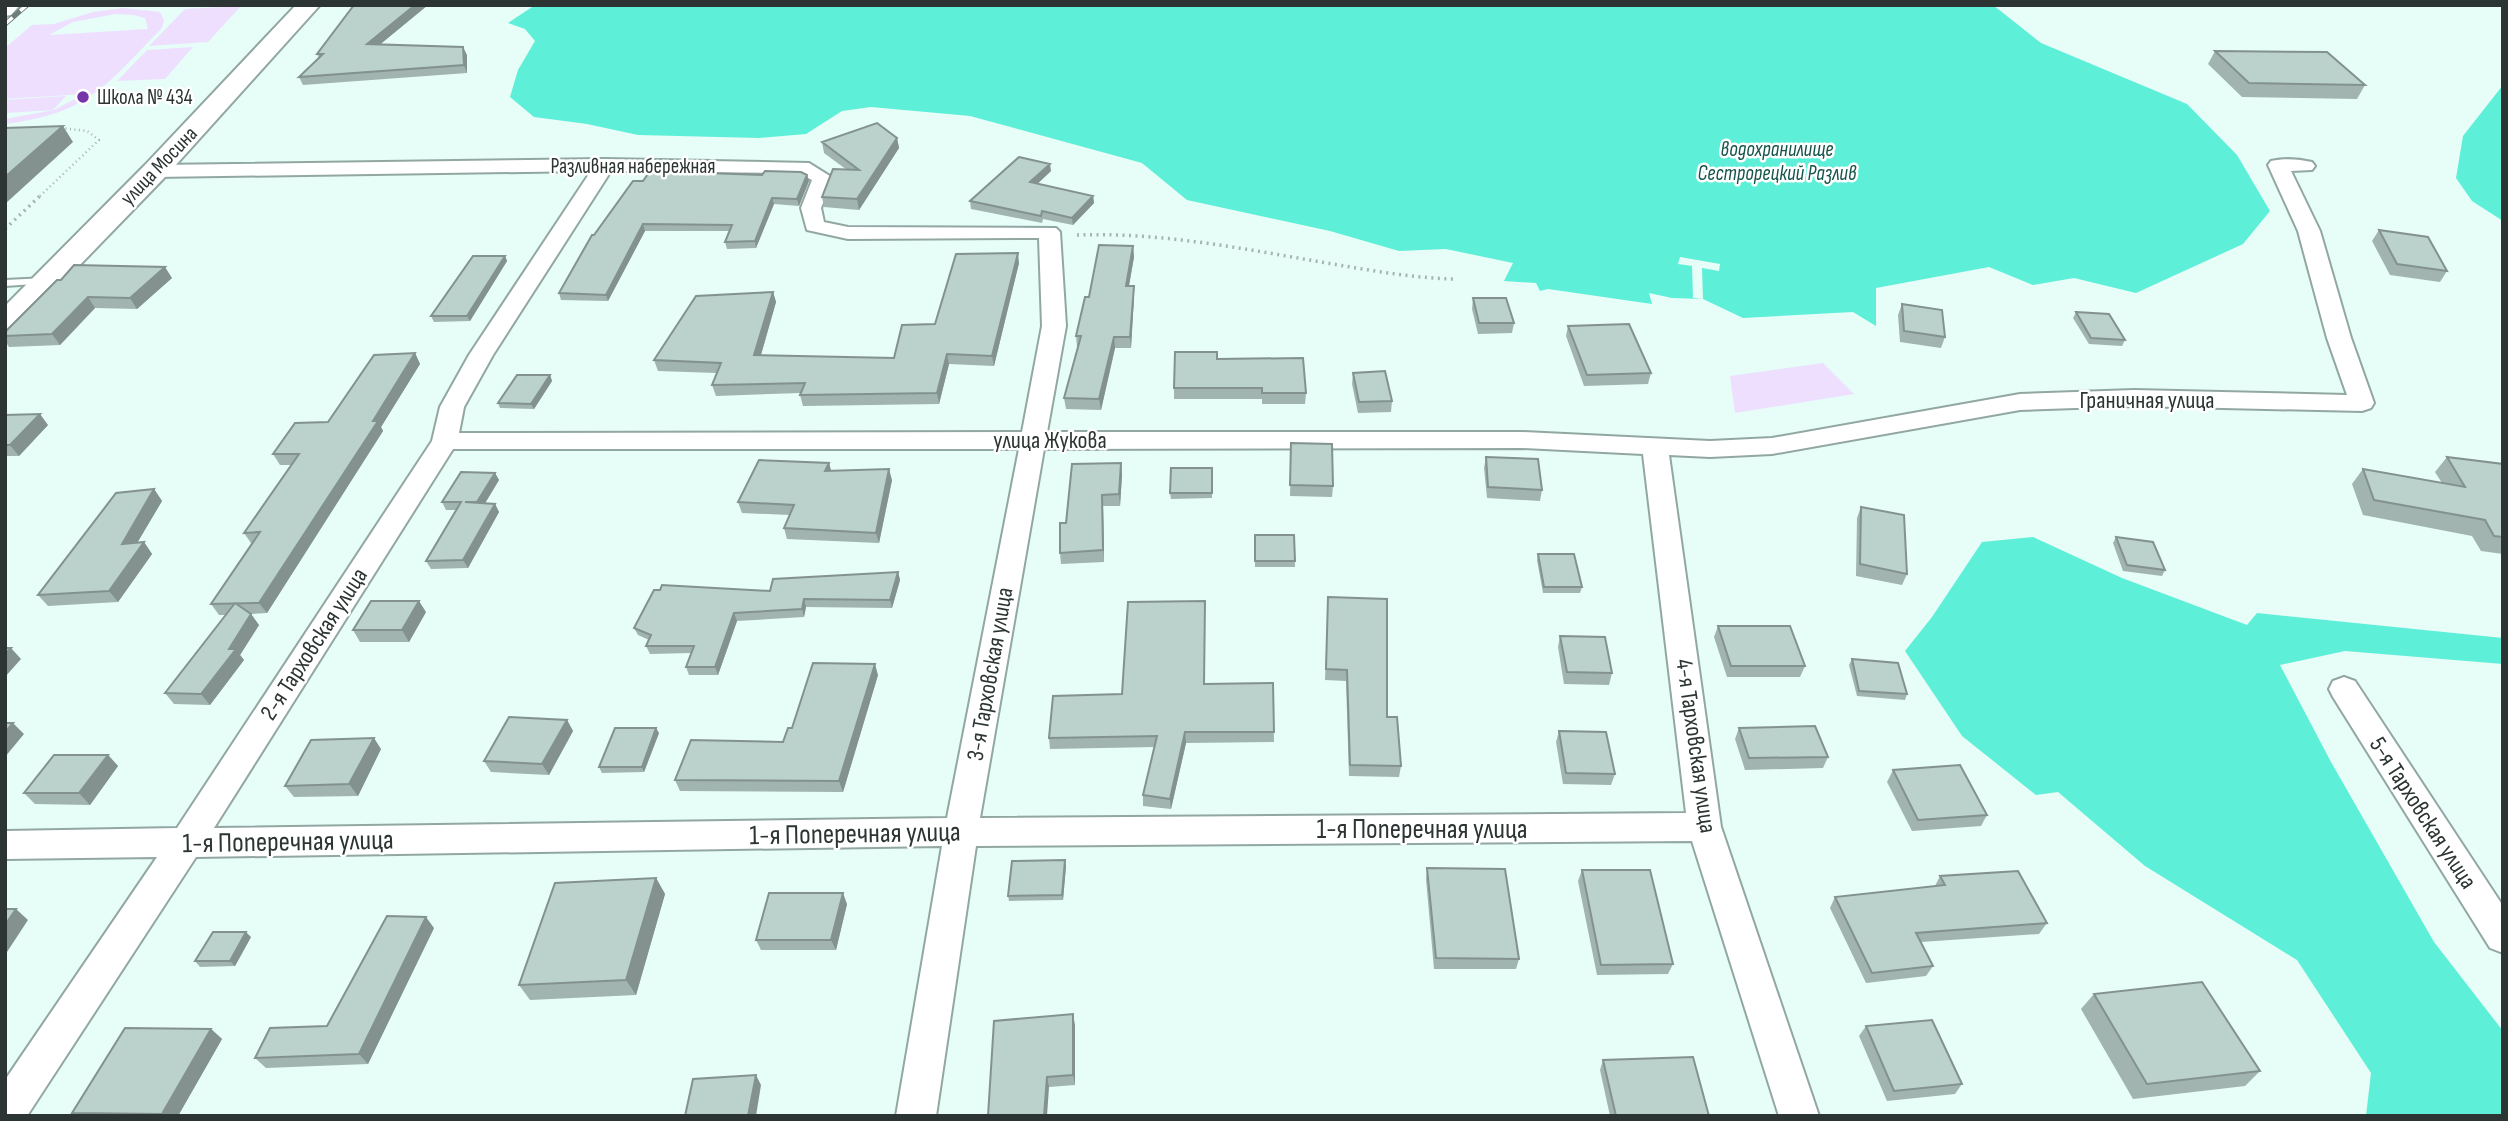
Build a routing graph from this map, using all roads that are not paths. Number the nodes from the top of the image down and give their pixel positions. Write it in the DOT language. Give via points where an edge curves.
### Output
graph roads {
  1 [pos="12,5"];
  2 [pos="309,5"];
  3 [pos="5,11"];
  4 [pos="605,165"];
  5 [pos="2305,166"];
  6 [pos="155,171"];
  7 [pos="1049,232"];
  8 [pos="47,281"];
  9 [pos="5,284"];
  10 [pos="5,324"];
  11 [pos="1033,440"];
  12 [pos="445,441"];
  13 [pos="1654,448"];
  14 [pos="2344,688"];
  15 [pos="1704,827"];
  16 [pos="961,832"];
  17 [pos="186,843"];
  18 [pos="5,845"];
  19 [pos="2503,937"];
  20 [pos="5,1114"];
  21 [pos="916,1116"];
  22 [pos="1799,1116"];
  1 -- 3 [label="street"];
  2 -- 6 [label="street, улица Мосина"];
  4 -- 6 [label="street, Разливная набережная"];
  4 -- 7 [label="street, Разливная набережная" via="802,167 823,177 811,208 814,226 848,233"];
  4 -- 12 [label="street, 2-я Тарховская улица" via="481,355 452,407"];
  5 -- 13 [label="street, Граничная улица" via="2278,165 2309,231 2362,403 2134,398 2020,402 1772,446"];
  6 -- 8 [label="street, улица Мосина"];
  7 -- 11 [label="street, 3-я Тарховская улица" via="1054,326"];
  8 -- 9 [label="lane"];
  8 -- 10 [label="street, улица Мосина"];
  11 -- 12 [label="street, улица Жукова"];
  11 -- 13 [label="street, улица Жукова" via="1522,440"];
  11 -- 16 [label="street, 3-я Тарховская улица"];
  12 -- 17 [label="street, 2-я Тарховская улица"];
  13 -- 15 [label="street, 4-я Тарховская улица"];
  14 -- 19 [label="street, 5-я Тарховская улица"];
  15 -- 16 [label="street, 1-я Поперечная улица"];
  15 -- 22 [label="street, 4-я Тарховская улица"];
  16 -- 17 [label="street, 1-я Поперечная улица"];
  16 -- 21 [label="street, 3-я Тарховская улица"];
  17 -- 18 [label="street, 1-я Поперечная улица"];
  17 -- 20 [label="street, 2-я Тарховская улица"];
}
